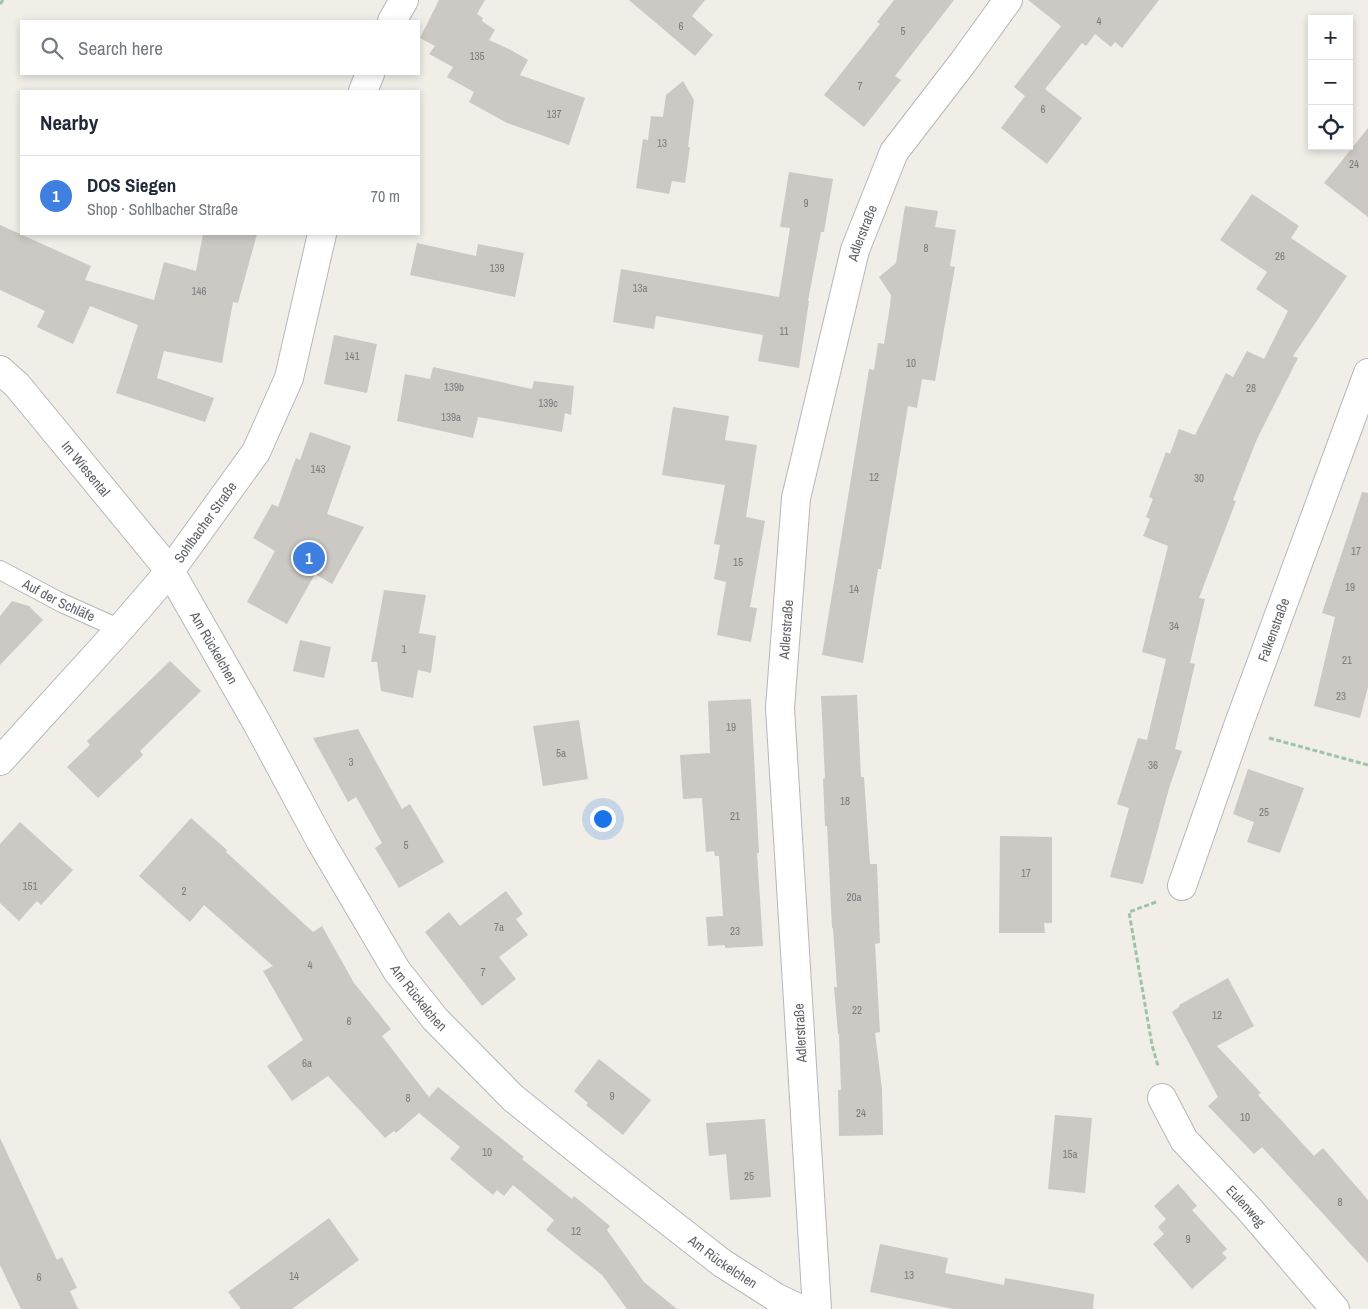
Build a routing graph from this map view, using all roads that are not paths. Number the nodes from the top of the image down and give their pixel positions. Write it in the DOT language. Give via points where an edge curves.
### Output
graph roads {
  1 [pos="404,0"];
  2 [pos="1008,0"];
  3 [pos="393,20"];
  4 [pos="370,75"];
  5 [pos="363,90"];
  6 [pos="322,235"];
  7 [pos="0,370"];
  8 [pos="1368,373"];
  9 [pos="0,570"];
  10 [pos="170,571"];
  11 [pos="120,629"];
  12 [pos="0,761"];
  13 [pos="1174,893"];
  14 [pos="1162,1098"];
  15 [pos="800,1309"];
  16 [pos="817,1309"];
  17 [pos="1335,1309"];
  1 -- 3 [label="street"];
  2 -- 16 [label="street, Adlerstraße" via="894,152 854,250 796,498 780,708"];
  4 -- 5 [label="street"];
  6 -- 10 [label="street, Sohlbacher Straße" via="289,378 256,452"];
  7 -- 10 [label="street, Im Wiesental" via="17,385"];
  8 -- 13 [label="street, Falkenstraße"];
  9 -- 11 [label="lane, Auf der Schläfe"];
  10 -- 11 [label="street, Sohlbacher Straße"];
  10 -- 15 [label="street, Am Rückelchen" via="257,723 320,842 397,971 435,1019 514,1098 594,1163 722,1263"];
  11 -- 12 [label="street, Sohlbacher Straße"];
  14 -- 17 [label="street, Eulenweg" via="1184,1140 1250,1210"];
}
